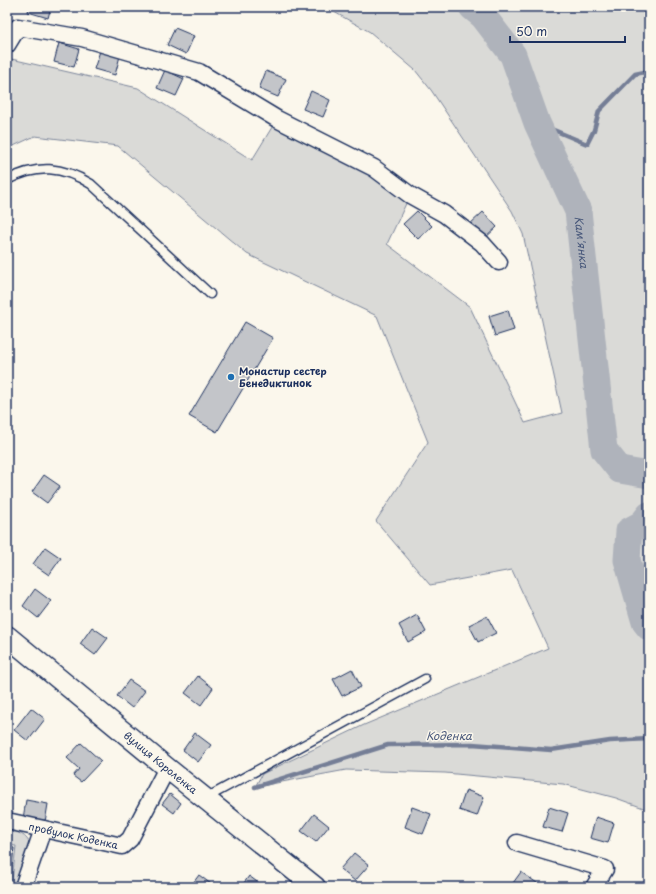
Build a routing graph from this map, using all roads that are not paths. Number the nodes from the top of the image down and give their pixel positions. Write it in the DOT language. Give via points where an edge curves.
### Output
graph roads {
  1 [pos="7,46"];
  2 [pos="7,180"];
  3 [pos="499,262"];
  4 [pos="210,294"];
  5 [pos="7,636"];
  6 [pos="425,680"];
  7 [pos="167,768"];
  8 [pos="206,798"];
  9 [pos="7,821"];
  10 [pos="43,829"];
  11 [pos="517,843"];
  12 [pos="23,887"];
  13 [pos="315,887"];
  14 [pos="594,887"];
  1 -- 3 [label="street" via="18,27 82,38 199,72 277,119 374,168 410,195 449,218 482,243"];
  2 -- 4 [label="lane" via="21,173 51,168 73,173 91,184"];
  5 -- 7 [label="street, вулиця Короленка"];
  6 -- 8 [label="lane"];
  7 -- 8 [label="street, вулиця Короленка"];
  7 -- 10 [label="street, провулок Коденка" via="130,839 122,846"];
  8 -- 13 [label="street, вулиця Короленка"];
  9 -- 10 [label="street, провулок Коденка"];
  10 -- 12 [label="street"];
  11 -- 14 [label="street" via="605,869"];
}
